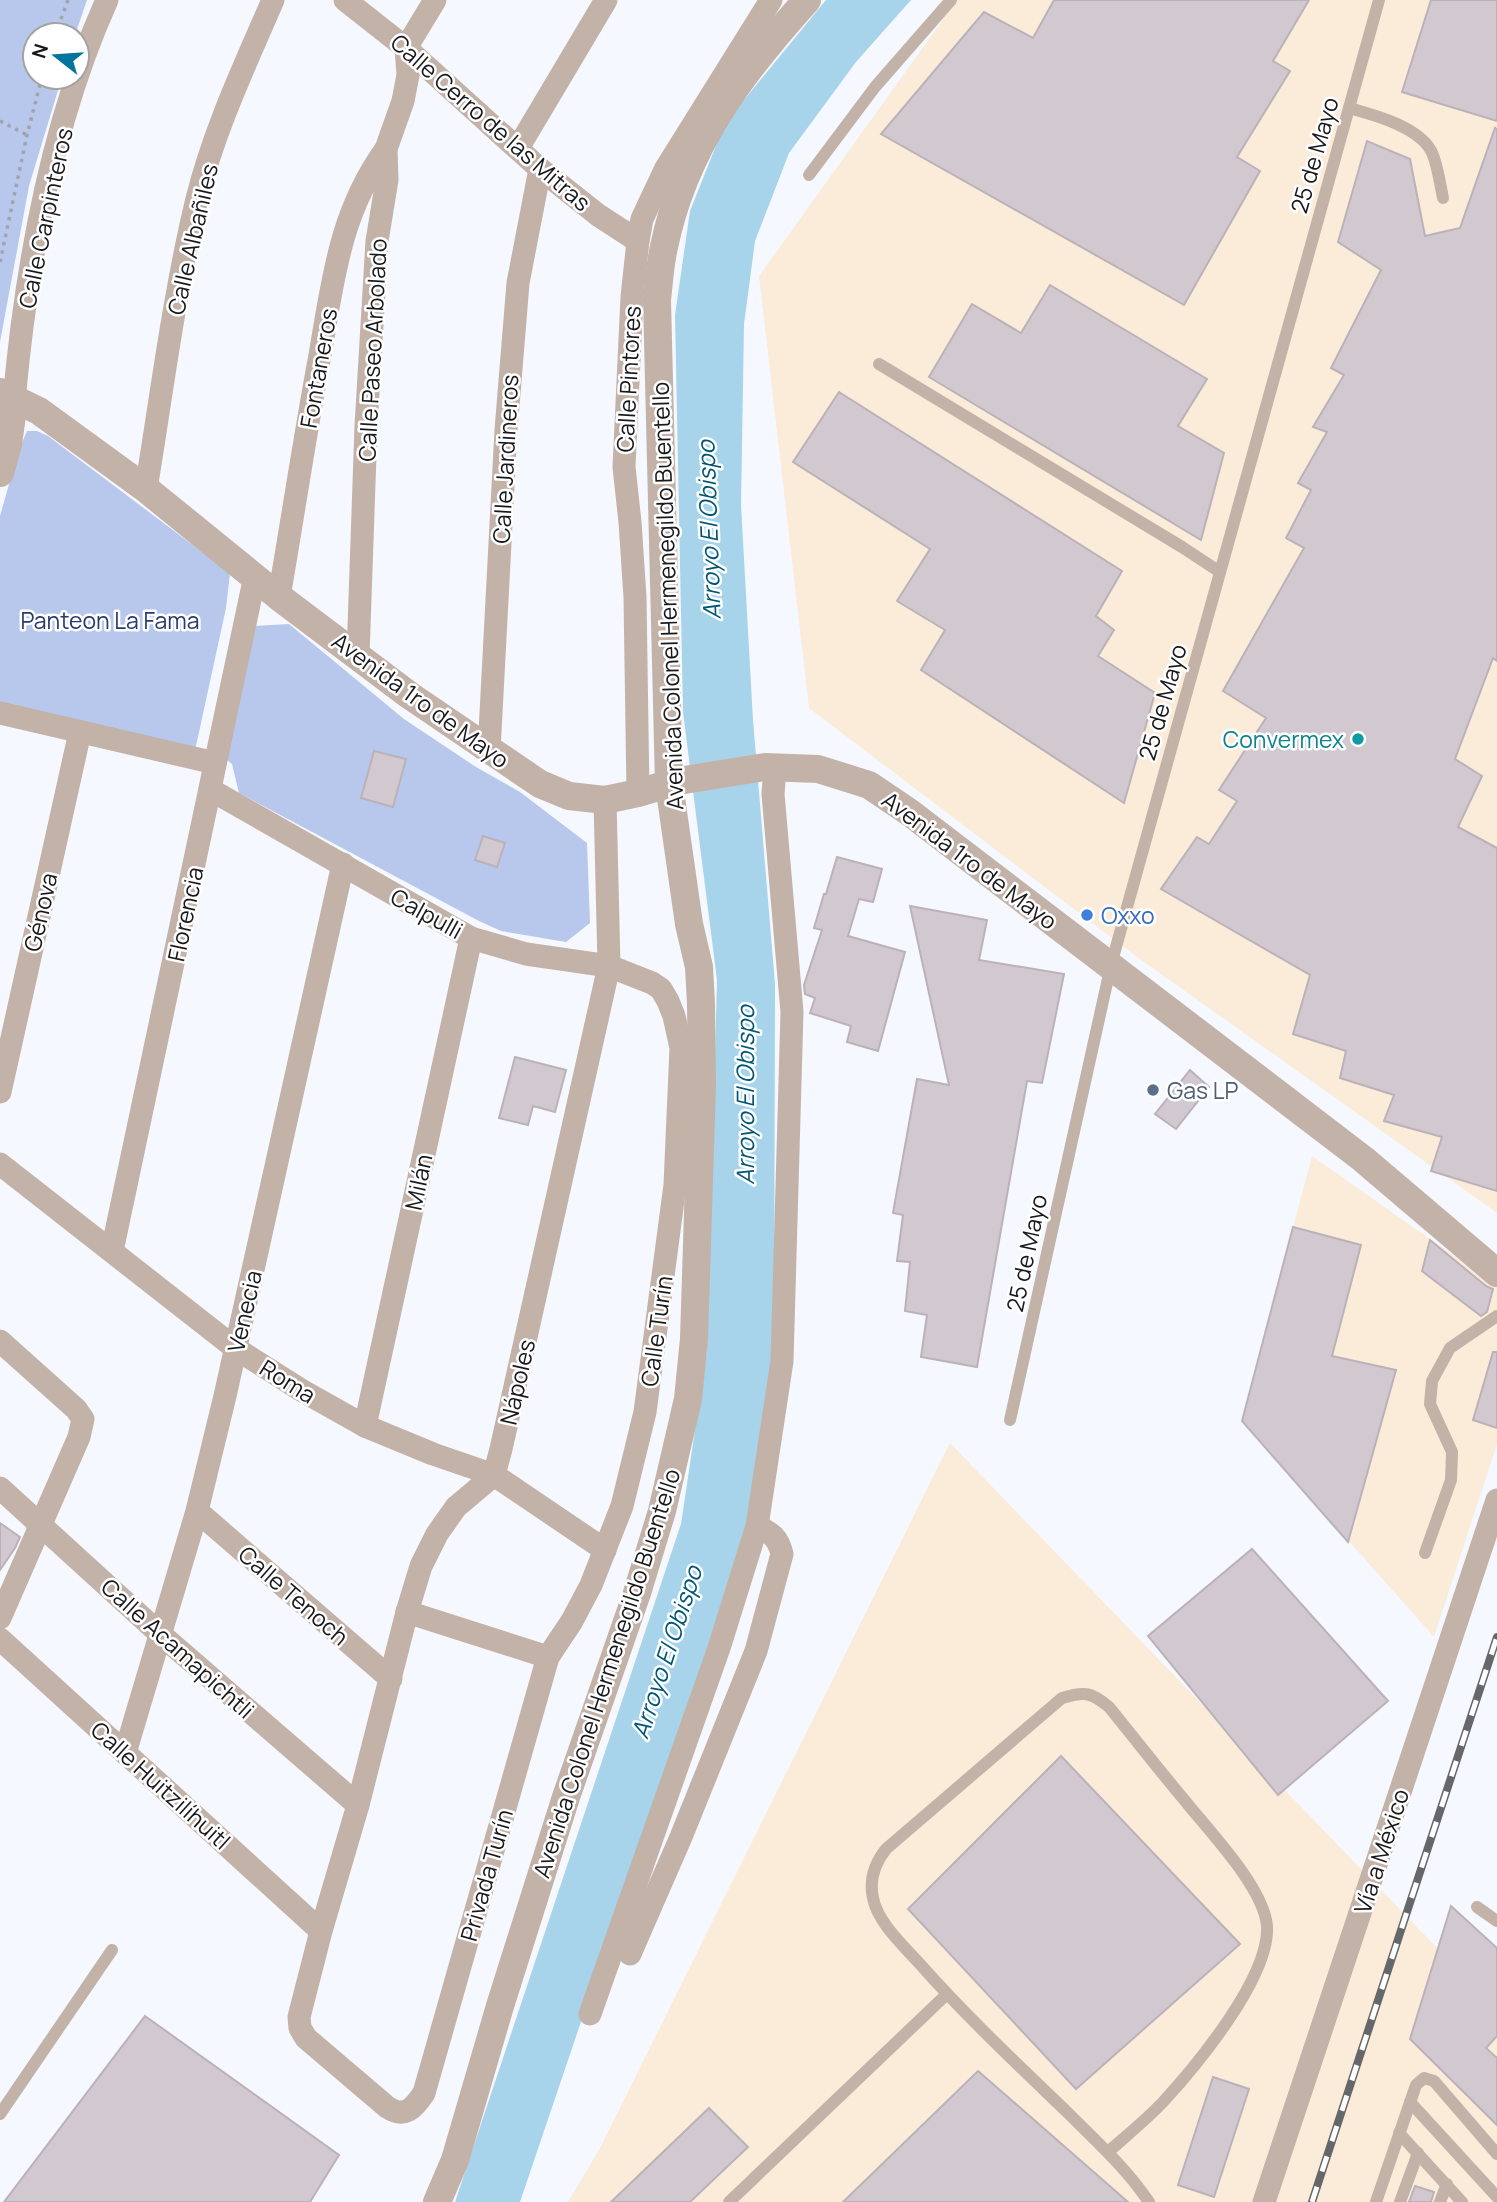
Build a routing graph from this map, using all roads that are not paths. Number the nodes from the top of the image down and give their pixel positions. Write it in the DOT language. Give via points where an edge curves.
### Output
graph roads {
  1 [pos="107,0"];
  2 [pos="273,0"];
  3 [pos="345,0"];
  4 [pos="435,0"];
  5 [pos="606,0"];
  6 [pos="771,0"];
  7 [pos="807,0"];
  8 [pos="951,0"];
  9 [pos="1379,0"];
  10 [pos="406,48"];
  11 [pos="1349,108"];
  12 [pos="518,148"];
  13 [pos="386,149"];
  14 [pos="540,169"];
  15 [pos="809,175"];
  16 [pos="1443,198"];
  17 [pos="638,242"];
  18 [pos="879,364"];
  19 [pos="7,396"];
  20 [pos="0,473"];
  21 [pos="146,489"];
  22 [pos="1220,572"];
  23 [pos="255,576"];
  24 [pos="279,597"];
  25 [pos="358,656"];
  26 [pos="0,713"];
  27 [pos="80,733"];
  28 [pos="489,751"];
  29 [pos="215,763"];
  30 [pos="770,767"];
  31 [pos="674,783"];
  32 [pos="211,790"];
  33 [pos="638,793"];
  34 [pos="605,800"];
  35 [pos="343,864"];
  36 [pos="471,938"];
  37 [pos="609,965"];
  38 [pos="1111,965"];
  39 [pos="660,989"];
  40 [pos="0,1092"];
  41 [pos="0,1164"];
  42 [pos="112,1251"];
  43 [pos="1497,1273"];
  44 [pos="1497,1316"];
  45 [pos="0,1340"];
  46 [pos="235,1348"];
  47 [pos="1010,1420"];
  48 [pos="365,1426"];
  49 [pos="494,1475"];
  50 [pos="0,1488"];
  51 [pos="1497,1500"];
  52 [pos="197,1511"];
  53 [pos="42,1524"];
  54 [pos="757,1526"];
  55 [pos="605,1550"];
  56 [pos="1425,1553"];
  57 [pos="407,1612"];
  58 [pos="0,1618"];
  59 [pos="159,1633"];
  60 [pos="0,1639"];
  61 [pos="548,1657"];
  62 [pos="391,1679"];
  63 [pos="125,1753"];
  64 [pos="358,1805"];
  65 [pos="1477,1907"];
  66 [pos="1497,1921"];
  67 [pos="321,1931"];
  68 [pos="112,1950"];
  69 [pos="630,1954"];
  70 [pos="947,1994"];
  71 [pos="590,2014"];
  72 [pos="1410,2102"];
  73 [pos="0,2114"];
  74 [pos="1399,2133"];
  75 [pos="1108,2152"];
  76 [pos="1418,2153"];
  77 [pos="1497,2154"];
  78 [pos="1447,2184"];
  79 [pos="1497,2197"];
  80 [pos="437,2202"];
  81 [pos="729,2202"];
  82 [pos="1149,2202"];
  83 [pos="1264,2202"];
  84 [pos="1376,2202"];
  85 [pos="1400,2202"];
  86 [pos="1440,2202"];
  87 [pos="1462,2202"];
  1 -- 19 [label="street, Calle Carpinteros" via="51,163"];
  2 -- 21 [label="street, Calle Albañiles" via="221,121 198,198"];
  3 -- 10 [label="street, Calle Cerro de las Mitras"];
  4 -- 10 [label="street"];
  5 -- 12 [label="street"];
  6 -- 17 [label="street, Calle Pintores" via="666,168 642,219"];
  7 -- 31 [label="street, Avenida Colonel Hermenegildo Buentello" via="712,120 678,195 663,247 657,300"];
  8 -- 15 [label="lane" via="875,87"];
  9 -- 11 [label="lane, 25 de Mayo"];
  10 -- 12 [label="street, Calle Cerro de las Mitras"];
  10 -- 13 [label="street, Calle Paseo Arbolado" via="408,75 403,101"];
  11 -- 16 [label="lane" via="1414,132 1432,152"];
  11 -- 22 [label="lane, 25 de Mayo"];
  12 -- 14 [label="street, Calle Cerro de las Mitras"];
  13 -- 24 [label="street, Fontaneros" via="357,196 339,250"];
  13 -- 25 [label="street, Calle Paseo Arbolado" via="366,426"];
  14 -- 17 [label="street, Calle Cerro de las Mitras"];
  14 -- 28 [label="street, Calle Jardineros" via="517,283"];
  17 -- 33 [label="street, Calle Pintores" via="624,467 635,597"];
  18 -- 22 [label="lane"];
  19 -- 20 [label="street" via="8,444"];
  19 -- 21 [label="street, Avenida 1ro de Mayo" via="40,411"];
  21 -- 23 [label="street, Avenida 1ro de Mayo"];
  22 -- 38 [label="lane, 25 de Mayo"];
  23 -- 24 [label="street, Avenida 1ro de Mayo"];
  23 -- 29 [label="street, Florencia"];
  24 -- 25 [label="street, Avenida 1ro de Mayo"];
  25 -- 28 [label="street, Avenida 1ro de Mayo"];
  26 -- 27 [label="street"];
  27 -- 29 [label="street"];
  27 -- 40 [label="street, Génova"];
  28 -- 34 [label="street, Avenida 1ro de Mayo" via="540,784 569,796"];
  29 -- 32 [label="street, Florencia"];
  30 -- 31 [label="street, Avenida 1ro de Mayo"];
  30 -- 38 [label="street, Avenida 1ro de Mayo" via="818,769 869,785"];
  30 -- 54 [label="street" via="792,1013 782,1361"];
  31 -- 33 [label="street, Avenida 1ro de Mayo"];
  31 -- 80 [label="street, Avenida Colonel Hermenegildo Buentello" via="701,1004 695,1312 688,1399 663,1511 558,1823 455,2160"];
  32 -- 35 [label="street, Calpulli"];
  32 -- 42 [label="street, Florencia"];
  33 -- 34 [label="street, Avenida 1ro de Mayo"];
  34 -- 37 [label="street, Nápoles"];
  35 -- 36 [label="street, Calpulli"];
  35 -- 46 [label="street, Venecia"];
  36 -- 37 [label="street, Calpulli" via="526,954"];
  36 -- 48 [label="street, Milán"];
  37 -- 39 [label="street, Calpulli"];
  37 -- 49 [label="street, Nápoles"];
  38 -- 43 [label="street, Avenida 1ro de Mayo" via="1363,1159"];
  38 -- 47 [label="lane, 25 de Mayo"];
  39 -- 55 [label="street, Calle Turín" via="674,1016 681,1048 675,1185 645,1412 622,1506"];
  41 -- 42 [label="street, Roma"];
  42 -- 46 [label="street, Roma"];
  44 -- 56 [label="lane" via="1450,1348 1432,1381 1430,1404 1452,1452 1451,1480"];
  45 -- 53 [label="street" via="83,1419"];
  46 -- 48 [label="street, Roma"];
  46 -- 52 [label="street, Venecia"];
  48 -- 49 [label="street, Roma"];
  49 -- 55 [label="street, Roma"];
  49 -- 57 [label="street" via="456,1507 437,1534"];
  50 -- 53 [label="street, Calle Acamapichtli"];
  51 -- 83 [label="street, Vía a México"];
  52 -- 59 [label="street, Venecia"];
  52 -- 62 [label="street, Calle Tenoch"];
  53 -- 58 [label="street"];
  53 -- 59 [label="street, Calle Acamapichtli"];
  54 -- 69 [label="street" via="773,1534 782,1554 756,1651"];
  54 -- 71 [label="street" via="719,1648"];
  55 -- 61 [label="street, Calle Turín" via="572,1621"];
  57 -- 61 [label="street"];
  57 -- 62 [label="street"];
  59 -- 63 [label="street, Venecia"];
  59 -- 64 [label="street, Calle Acamapichtli"];
  60 -- 63 [label="street, Calle Huitzilíhuitl"];
  61 -- 67 [label="street, Privada Turín" via="424,2094 410,2111 394,2111 306,2038 299,2023"];
  62 -- 64 [label="street"];
  63 -- 67 [label="street, Calle Huitzilíhuitl"];
  64 -- 67 [label="street"];
  65 -- 66 [label="lane"];
  68 -- 73 [label="lane"];
  70 -- 75 [label="lane"];
  70 -- 75 [label="lane" via="898,1939 873,1900 877,1860 1062,1698 1086,1693 1097,1697 1238,1867 1260,1901 1267,1926 1263,1954 1252,1981 1230,2016 1161,2104"];
  70 -- 81 [label="lane"];
  72 -- 74 [label="lane"];
  72 -- 77 [label="lane" via="1419,2081 1434,2081"];
  72 -- 79 [label="lane"];
  74 -- 76 [label="lane"];
  74 -- 84 [label="lane"];
  75 -- 82 [label="lane"];
  76 -- 78 [label="lane"];
  76 -- 85 [label="lane"];
  78 -- 86 [label="lane"];
  78 -- 87 [label="lane"];
}
